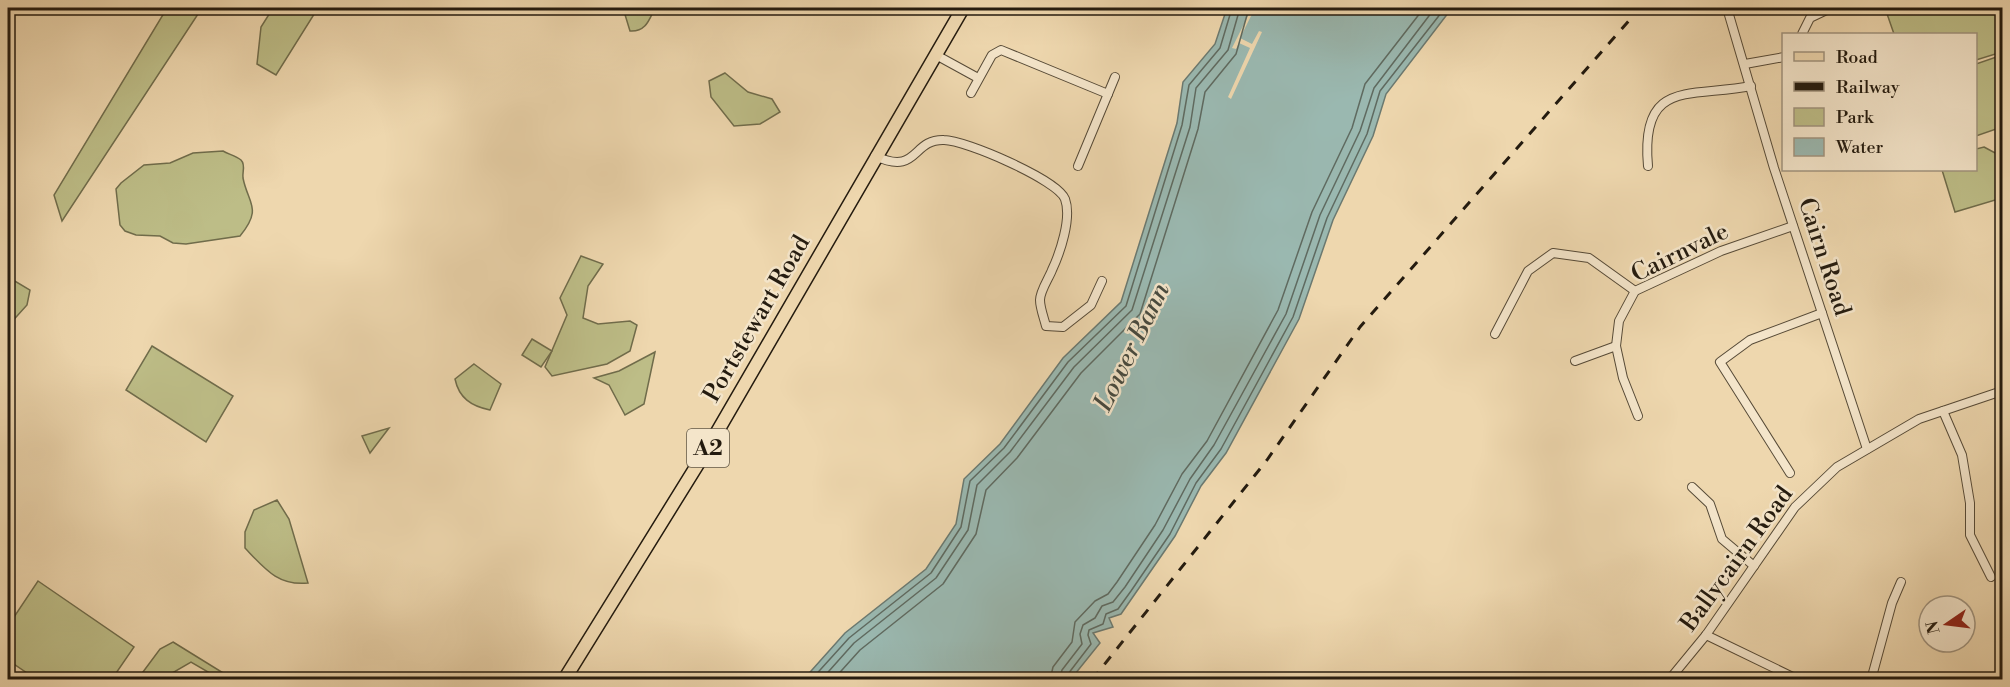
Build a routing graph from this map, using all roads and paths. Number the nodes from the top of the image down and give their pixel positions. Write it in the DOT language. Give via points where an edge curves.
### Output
graph roads {
  1 [pos="963,8"];
  2 [pos="1727,8"];
  3 [pos="1831,8"];
  4 [pos="1802,33"];
  5 [pos="936,55"];
  6 [pos="1782,57"];
  7 [pos="1745,64"];
  8 [pos="1115,77"];
  9 [pos="978,78"];
  10 [pos="1751,86"];
  11 [pos="971,93"];
  12 [pos="1108,94"];
  13 [pos="875,156"];
  14 [pos="1078,166"];
  15 [pos="1648,166"];
  16 [pos="1782,166"];
  17 [pos="1774,168"];
  18 [pos="1793,226"];
  19 [pos="1102,281"];
  20 [pos="1635,291"];
  21 [pos="1822,313"];
  22 [pos="1495,334"];
  23 [pos="1616,346"];
  24 [pos="1575,362"];
  25 [pos="2002,391"];
  26 [pos="1943,411"];
  27 [pos="1638,416"];
  28 [pos="1867,449"];
  29 [pos="1790,473"];
  30 [pos="1692,487"];
  31 [pos="1754,566"];
  32 [pos="1991,577"];
  33 [pos="1901,582"];
  34 [pos="1706,635"];
  35 [pos="564,680"];
  36 [pos="1669,680"];
  37 [pos="1799,680"];
  38 [pos="1871,680"];
  1 -- 5 [label="main road, Portstewart Road / A2"];
  2 -- 7 [label="street, Cairn Road"];
  3 -- 4 [label="street" via="1810,18"];
  5 -- 9 [label="street"];
  5 -- 13 [label="main road, Portstewart Road / A2"];
  6 -- 7 [label="street"];
  7 -- 10 [label="street, Cairn Road"];
  8 -- 12 [label="street"];
  9 -- 11 [label="street"];
  9 -- 12 [label="street" via="992,55 1005,51"];
  10 -- 15 [label="street" via="1695,91 1665,102 1647,129"];
  10 -- 17 [label="street, Cairn Road"];
  12 -- 14 [label="street"];
  13 -- 19 [label="street" via="894,164 907,162 923,147 942,140 964,142 1053,183 1065,198 1066,216 1058,259 1040,298 1046,326 1063,327 1091,305"];
  13 -- 35 [label="main road, Portstewart Road / A2" via="709,446"];
  16 -- 17 [label="street"];
  17 -- 18 [label="street, Cairn Road"];
  18 -- 20 [label="street, Cairnvale" via="1721,251"];
  18 -- 21 [label="street, Cairn Road"];
  20 -- 22 [label="street" via="1589,258 1553,253 1528,271"];
  20 -- 23 [label="street, Cairnvale" via="1619,321"];
  21 -- 28 [label="street, Cairn Road"];
  21 -- 29 [label="street" via="1750,340 1720,362"];
  23 -- 24 [label="street"];
  23 -- 27 [label="street, Cairnvale"];
  25 -- 26 [label="street, Ballycairn Road"];
  26 -- 28 [label="street, Ballycairn Road" via="1919,419"];
  26 -- 32 [label="street" via="1962,455 1970,503 1970,535"];
  28 -- 31 [label="street, Ballycairn Road" via="1837,467 1795,507"];
  30 -- 31 [label="street" via="1710,504 1722,540"];
  31 -- 34 [label="street, Ballycairn Road"];
  33 -- 38 [label="street"];
  34 -- 36 [label="street, Ballycairn Road"];
  34 -- 37 [label="street"];
}
